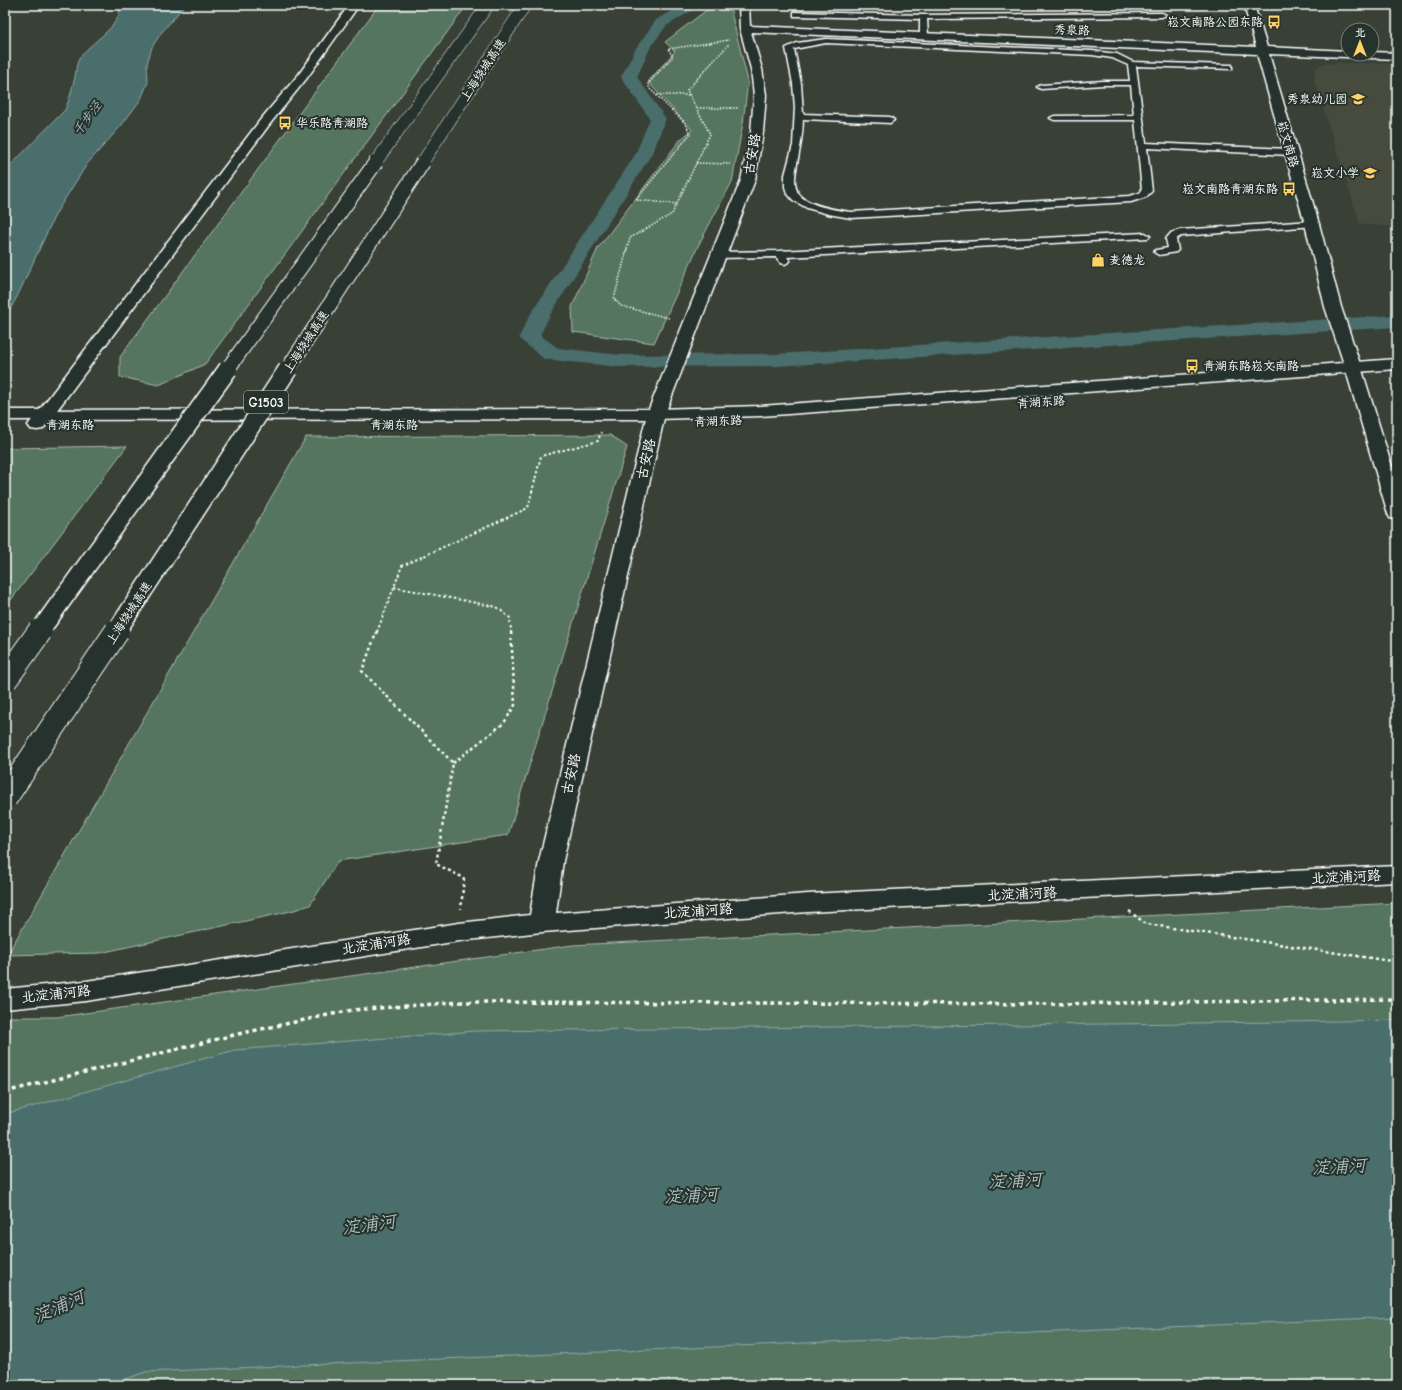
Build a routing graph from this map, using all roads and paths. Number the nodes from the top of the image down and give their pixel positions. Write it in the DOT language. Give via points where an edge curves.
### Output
graph roads {
  1 [pos="354,5"];
  2 [pos="488,5"];
  3 [pos="525,5"];
  4 [pos="744,5"];
  5 [pos="1249,5"];
  6 [pos="797,14"];
  7 [pos="1162,15"];
  8 [pos="923,17"];
  9 [pos="745,29"];
  10 [pos="924,36"];
  11 [pos="1261,50"];
  12 [pos="1397,56"];
  13 [pos="1132,64"];
  14 [pos="1229,67"];
  15 [pos="1135,83"];
  16 [pos="1040,87"];
  17 [pos="656,95"];
  18 [pos="690,95"];
  19 [pos="697,108"];
  20 [pos="758,108"];
  21 [pos="799,116"];
  22 [pos="1138,117"];
  23 [pos="1054,118"];
  24 [pos="890,120"];
  25 [pos="1142,145"];
  26 [pos="1290,152"];
  27 [pos="696,163"];
  28 [pos="751,165"];
  29 [pos="677,204"];
  30 [pos="1312,224"];
  31 [pos="1145,236"];
  32 [pos="1159,252"];
  33 [pos="779,254"];
  34 [pos="718,255"];
  35 [pos="786,264"];
  36 [pos="691,324"];
  37 [pos="1397,364"];
  38 [pos="1354,373"];
  39 [pos="1397,375"];
  40 [pos="5,415"];
  41 [pos="655,419"];
  42 [pos="42,420"];
  43 [pos="602,425"];
  44 [pos="5,426"];
  45 [pos="1397,514"];
  46 [pos="394,587"];
  47 [pos="5,680"];
  48 [pos="453,763"];
  49 [pos="5,798"];
  50 [pos="1397,874"];
  51 [pos="1099,890"];
  52 [pos="542,923"];
  53 [pos="459,932"];
  54 [pos="1397,962"];
  55 [pos="5,999"];
  56 [pos="1397,999"];
  57 [pos="5,1092"];
  1 -- 42 [label="main road"];
  2 -- 47 [label="main road, bridge"];
  3 -- 49 [label="main road, 上海绕城高速 / G1503, bridge" via="102,654"];
  4 -- 9 [label="main road, 古安路"];
  5 -- 11 [label="main road, 崧文南路"];
  6 -- 8 [label="lane"];
  7 -- 8 [label="lane"];
  8 -- 10 [label="lane"];
  9 -- 10 [label="main road, 秀泉路"];
  9 -- 20 [label="main road, 古安路" via="755,58 759,84"];
  10 -- 11 [label="main road, 秀泉路"];
  11 -- 12 [label="main road, 秀泉路"];
  11 -- 26 [label="main road, 崧文南路"];
  13 -- 14 [label="lane"];
  13 -- 15 [label="lane"];
  13 -- 21 [label="lane" via="1114,56 1092,53 812,42 790,48 798,90"];
  15 -- 16 [label="lane"];
  15 -- 22 [label="lane"];
  17 -- 18 [label="path"];
  17 -- 18 [label="path" via="648,84 673,56 668,49 733,39 687,90"];
  17 -- 29 [label="path" via="686,124 690,134 636,200"];
  18 -- 19 [label="path"];
  19 -- 20 [label="path"];
  19 -- 27 [label="path" via="710,134"];
  20 -- 28 [label="main road, 古安路"];
  21 -- 24 [label="lane"];
  21 -- 25 [label="lane" via="797,145 789,174 792,194 815,208 851,215 1131,199 1147,191"];
  22 -- 23 [label="lane"];
  22 -- 25 [label="lane"];
  25 -- 26 [label="lane"];
  26 -- 30 [label="main road, 崧文南路"];
  27 -- 28 [label="path"];
  27 -- 29 [label="path"];
  28 -- 34 [label="main road, 古安路" via="748,180"];
  29 -- 36 [label="path" via="672,214 630,238 614,299 621,306"];
  30 -- 32 [label="lane" via="1180,233 1171,239 1173,250"];
  30 -- 38 [label="main road, 崧文南路" via="1333,307"];
  31 -- 33 [label="lane"];
  33 -- 34 [label="lane"];
  33 -- 35 [label="lane"];
  34 -- 36 [label="main road, 古安路"];
  36 -- 41 [label="main road, 古安路"];
  37 -- 38 [label="main road, 青湖东路"];
  38 -- 39 [label="main road, 青湖东路"];
  38 -- 41 [label="main road, 青湖东路" via="1182,393 735,421"];
  38 -- 45 [label="main road, 崧文南路"];
  40 -- 42 [label="main road"];
  41 -- 42 [label="main road, 青湖东路"];
  41 -- 43 [label="main road, 青湖东路"];
  41 -- 52 [label="main road, 古安路" via="551,861"];
  42 -- 43 [label="main road, 青湖东路"];
  42 -- 44 [label="main road"];
  43 -- 46 [label="path" via="598,442 541,456 528,508 402,566"];
  46 -- 48 [label="path" via="362,671"];
  46 -- 48 [label="path" via="497,607 510,618 515,705 504,723"];
  48 -- 53 [label="path" via="436,864 464,878"];
  50 -- 51 [label="main road, 北淀浦河路"];
  51 -- 52 [label="main road, 北淀浦河路" via="808,903"];
  51 -- 54 [label="path" via="1146,924"];
  52 -- 53 [label="main road, 北淀浦河路"];
  53 -- 55 [label="main road, 北淀浦河路" via="86,991"];
  56 -- 57 [label="path" via="1049,1004 461,1002 345,1012 238,1034"];
}
